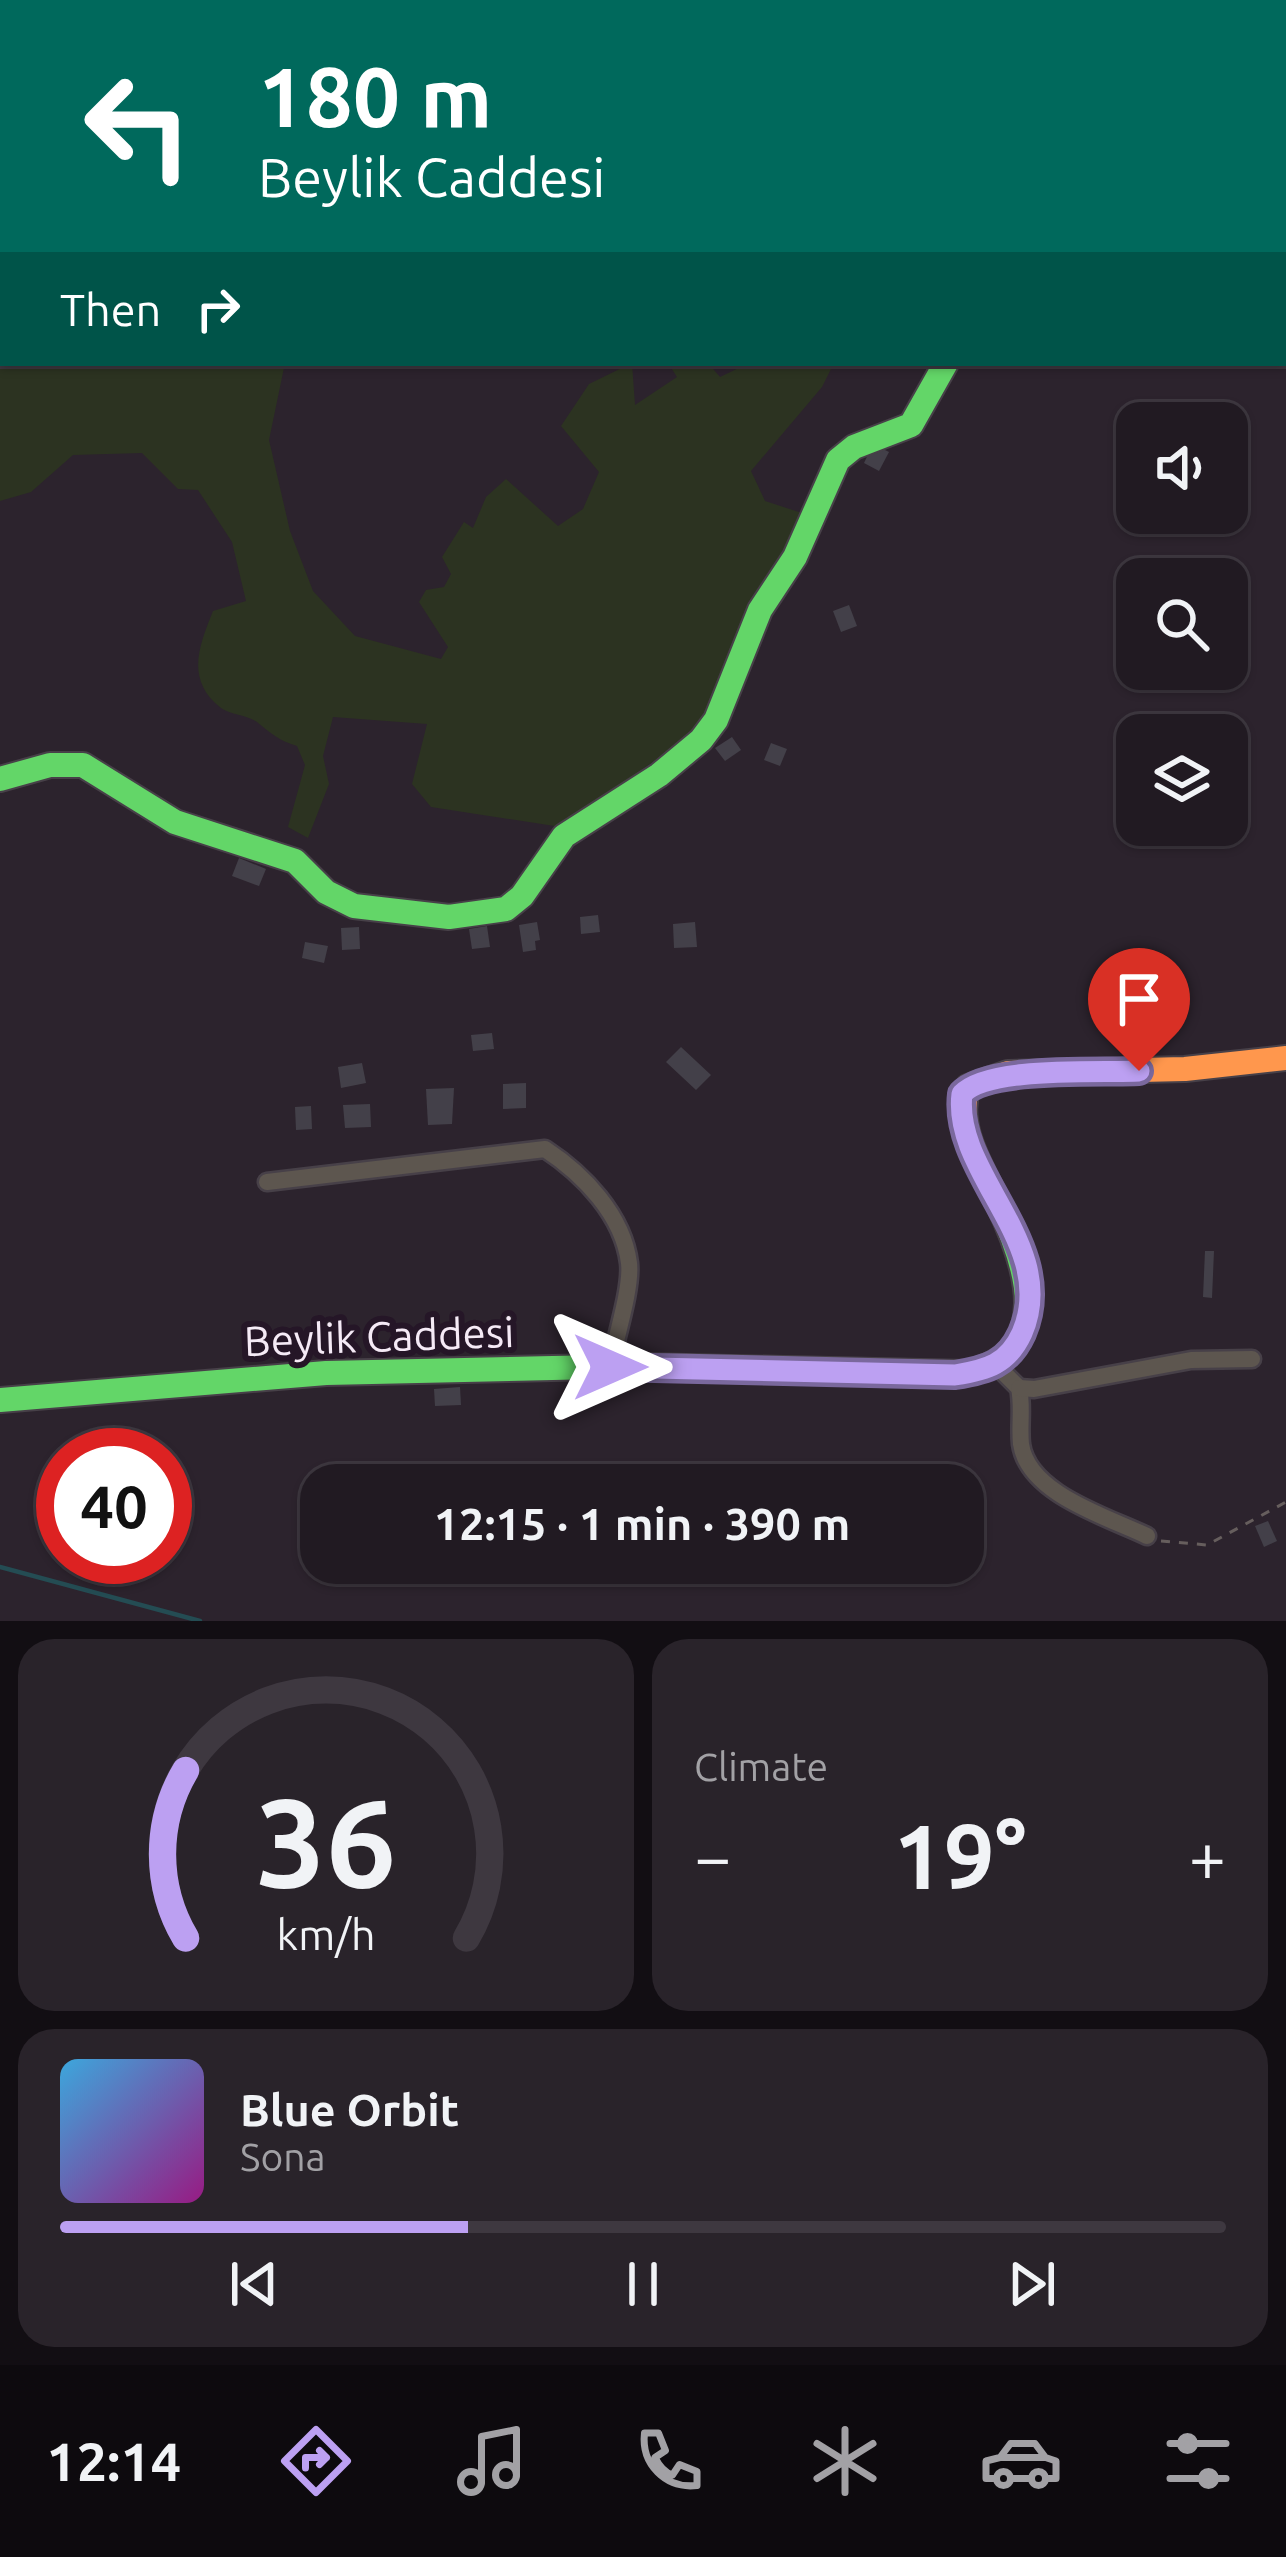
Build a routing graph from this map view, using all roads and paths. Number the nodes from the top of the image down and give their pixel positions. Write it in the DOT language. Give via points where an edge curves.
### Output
graph roads {
  1 [pos="944,366"];
  2 [pos="0,779"];
  3 [pos="1286,1058"];
  4 [pos="267,1182"];
  5 [pos="1252,1359"];
  6 [pos="997,1366"];
  7 [pos="610,1367"];
  8 [pos="1019,1388"];
  9 [pos="0,1400"];
  10 [pos="1286,1502"];
  11 [pos="1147,1536"];
  1 -- 2 [label="street" via="911,425 838,460 700,740 564,836 506,909 448,917 354,906 295,861 175,822 83,765"];
  3 -- 6 [label="street" via="1008,1073 968,1087 960,1109 965,1133 1015,1232 1029,1288 1025,1325"];
  4 -- 7 [label="street" via="545,1150 577,1171 611,1215 629,1264"];
  5 -- 8 [label="street" via="1191,1360"];
  6 -- 7 [label="street, Beylik Caddesi" via="955,1375"];
  6 -- 8 [label="street"];
  7 -- 9 [label="street, Beylik Caddesi" via="326,1373"];
  8 -- 11 [label="street" via="1029,1468"];
  10 -- 11 [label="path" via="1207,1545"];
}
